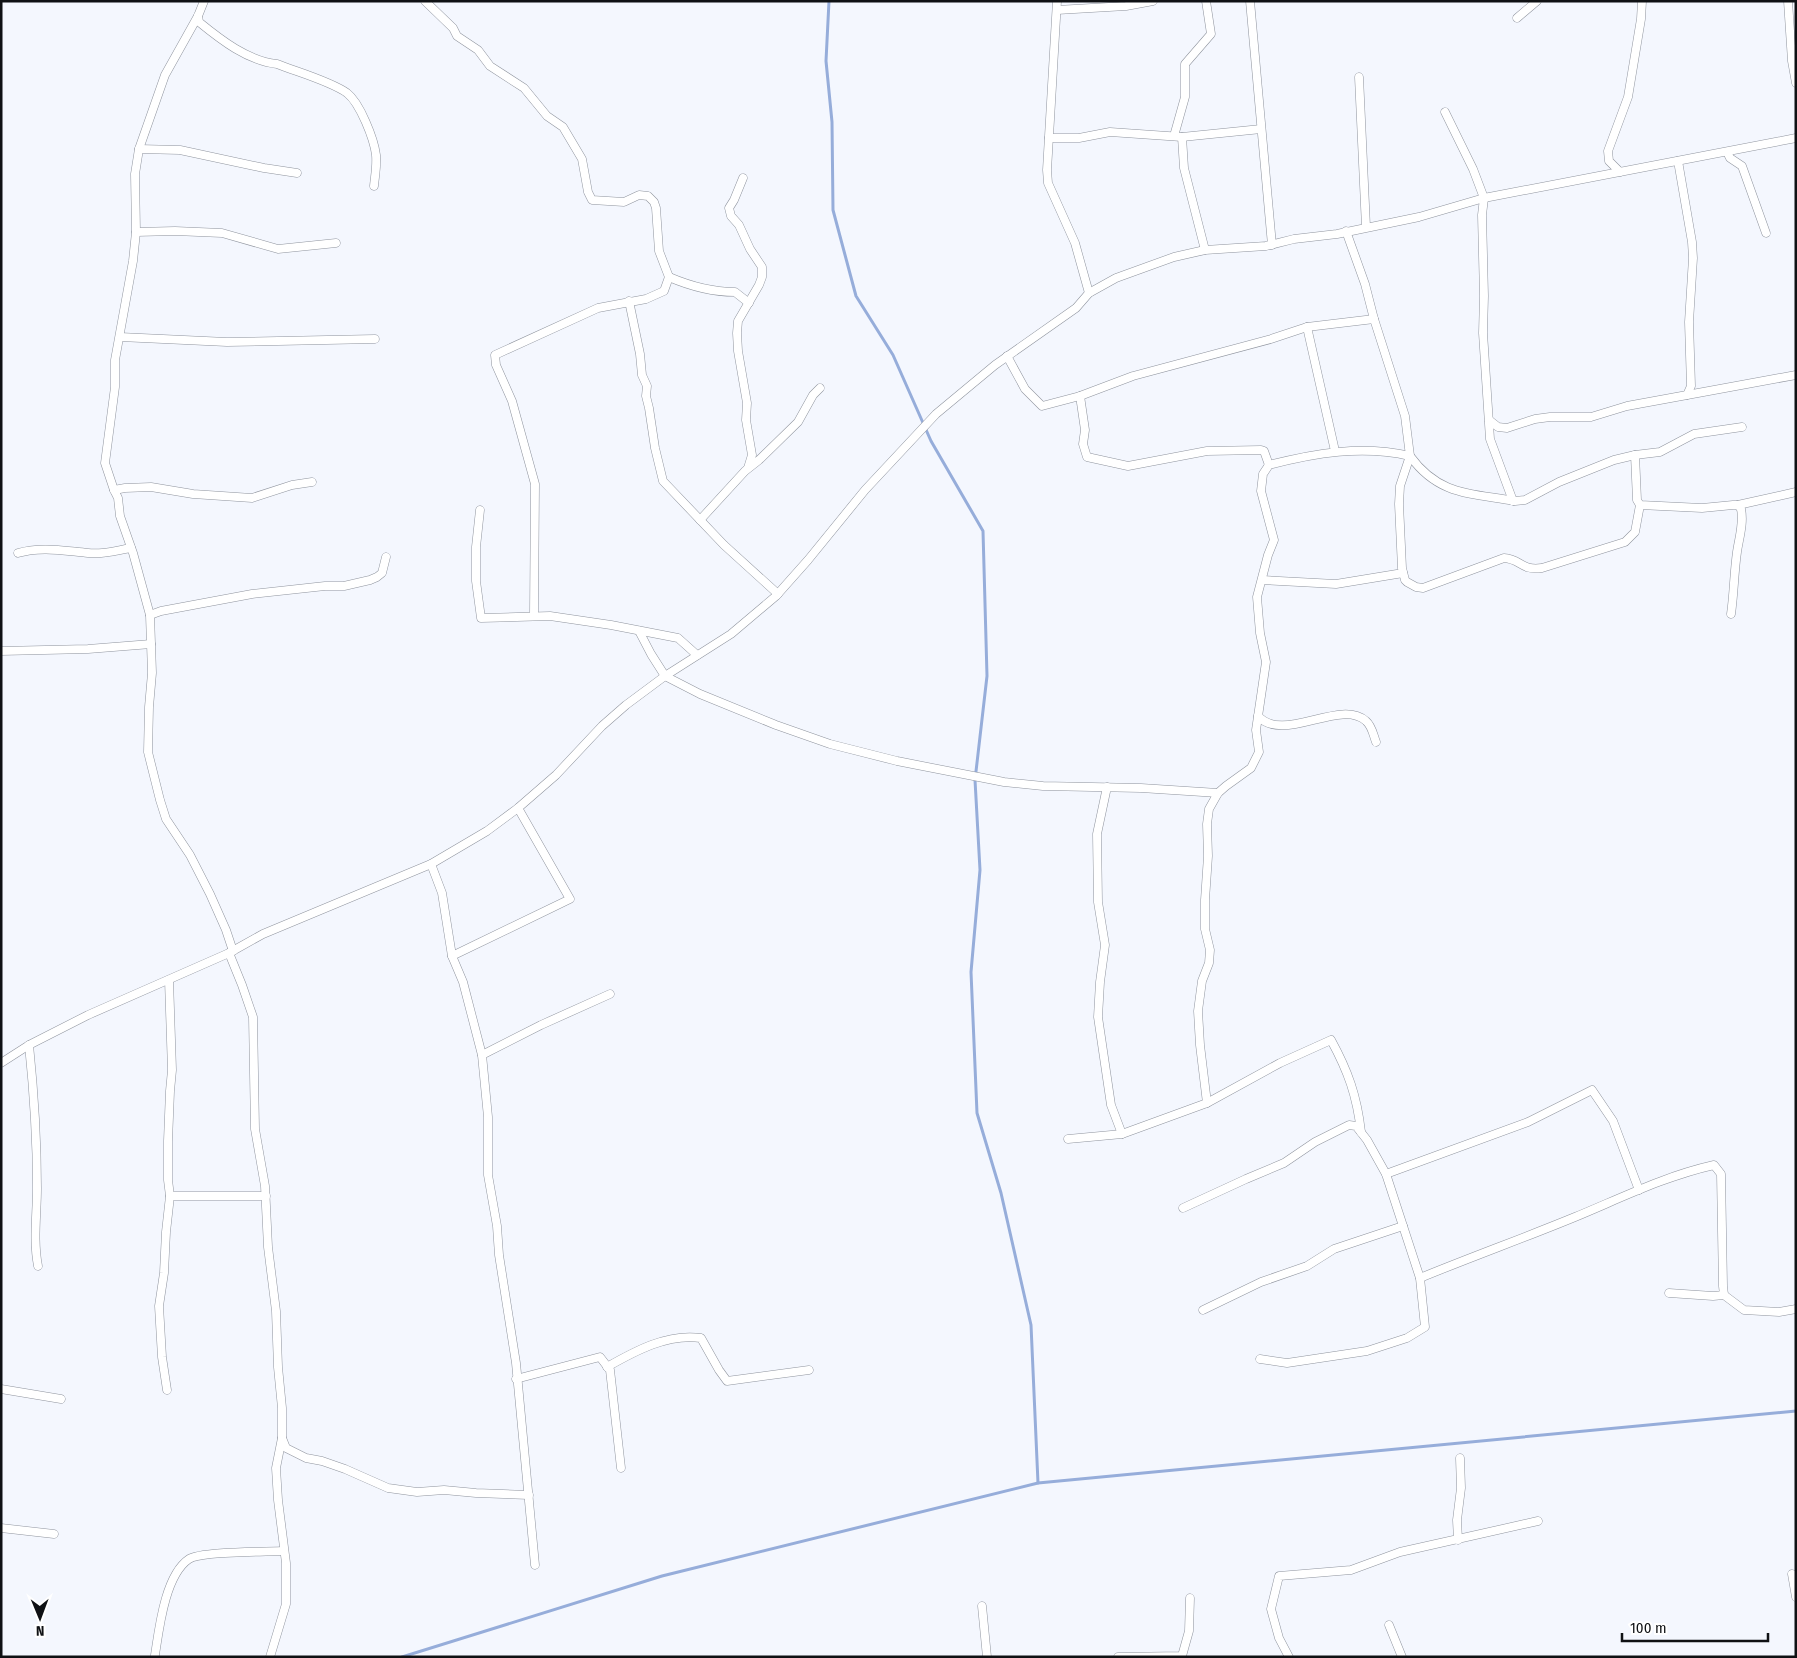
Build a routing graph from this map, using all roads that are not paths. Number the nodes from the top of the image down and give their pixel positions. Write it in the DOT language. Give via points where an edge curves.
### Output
graph roads {
  1 [pos="204,1"];
  2 [pos="425,1"];
  3 [pos="1057,1"];
  4 [pos="1153,1"];
  5 [pos="1206,1"];
  6 [pos="1250,1"];
  7 [pos="1537,1"];
  8 [pos="1642,1"];
  9 [pos="1788,1"];
  10 [pos="1057,10"];
  11 [pos="198,16"];
  12 [pos="1517,18"];
  13 [pos="1359,77"];
  14 [pos="1796,83"];
  15 [pos="1445,112"];
  16 [pos="1262,129"];
  17 [pos="1178,137"];
  18 [pos="1049,138"];
  19 [pos="1796,138"];
  20 [pos="138,149"];
  21 [pos="1727,152"];
  22 [pos="1609,161"];
  23 [pos="1678,161"];
  24 [pos="1620,172"];
  25 [pos="297,173"];
  26 [pos="1601,177"];
  27 [pos="743,178"];
  28 [pos="374,186"];
  29 [pos="1484,198"];
  30 [pos="1366,227"];
  31 [pos="1346,231"];
  32 [pos="136,232"];
  33 [pos="1766,233"];
  34 [pos="336,243"];
  35 [pos="1272,245"];
  36 [pos="1206,250"];
  37 [pos="669,277"];
  38 [pos="1089,293"];
  39 [pos="630,302"];
  40 [pos="749,303"];
  41 [pos="1374,319"];
  42 [pos="1307,326"];
  43 [pos="120,337"];
  44 [pos="375,339"];
  45 [pos="1008,356"];
  46 [pos="1796,375"];
  47 [pos="820,388"];
  48 [pos="1687,395"];
  49 [pos="1080,396"];
  50 [pos="1489,420"];
  51 [pos="1742,427"];
  52 [pos="1335,451"];
  53 [pos="1635,454"];
  54 [pos="1410,456"];
  55 [pos="1269,465"];
  56 [pos="748,468"];
  57 [pos="312,482"];
  58 [pos="114,490"];
  59 [pos="1796,492"];
  60 [pos="1513,501"];
  61 [pos="1640,505"];
  62 [pos="1738,506"];
  63 [pos="480,510"];
  64 [pos="700,520"];
  65 [pos="131,548"];
  66 [pos="18,553"];
  67 [pos="386,557"];
  68 [pos="1403,573"];
  69 [pos="1262,580"];
  70 [pos="778,594"];
  71 [pos="1731,614"];
  72 [pos="150,615"];
  73 [pos="534,616"];
  74 [pos="639,630"];
  75 [pos="151,644"];
  76 [pos="1,651"];
  77 [pos="697,655"];
  78 [pos="665,676"];
  79 [pos="1258,716"];
  80 [pos="1376,742"];
  81 [pos="1107,787"];
  82 [pos="1218,794"];
  83 [pos="518,808"];
  84 [pos="431,864"];
  85 [pos="231,952"];
  86 [pos="452,956"];
  87 [pos="169,980"];
  88 [pos="610,994"];
  89 [pos="29,1045"];
  90 [pos="482,1055"];
  91 [pos="1,1063"];
  92 [pos="1207,1103"];
  93 [pos="1361,1132"];
  94 [pos="1122,1134"];
  95 [pos="1068,1139"];
  96 [pos="1386,1174"];
  97 [pos="1639,1190"];
  98 [pos="170,1196"];
  99 [pos="266,1196"];
  100 [pos="1184,1208"];
  101 [pos="1403,1226"];
  102 [pos="38,1266"];
  103 [pos="1420,1278"];
  104 [pos="1669,1293"];
  105 [pos="1724,1295"];
  106 [pos="1796,1309"];
  107 [pos="1204,1310"];
  108 [pos="1260,1359"];
  109 [pos="607,1366"];
  110 [pos="809,1370"];
  111 [pos="516,1379"];
  112 [pos="1,1389"];
  113 [pos="167,1390"];
  114 [pos="61,1399"];
  115 [pos="282,1438"];
  116 [pos="1460,1458"];
  117 [pos="621,1468"];
  118 [pos="529,1495"];
  119 [pos="1538,1521"];
  120 [pos="1,1528"];
  121 [pos="54,1534"];
  122 [pos="1458,1540"];
  123 [pos="284,1551"];
  124 [pos="535,1565"];
  125 [pos="1792,1574"];
  126 [pos="1190,1598"];
  127 [pos="1796,1598"];
  128 [pos="982,1606"];
  129 [pos="1389,1625"];
  130 [pos="155,1655"];
  131 [pos="270,1657"];
  132 [pos="987,1657"];
  133 [pos="1118,1657"];
  134 [pos="1182,1657"];
  135 [pos="1289,1657"];
  136 [pos="1402,1657"];
  1 -- 11 [label="street"];
  2 -- 37 [label="street" via="457,36 478,50 490,66 524,88 547,116 562,127 582,159 592,200 624,202 639,195 648,196 654,202 659,250"];
  3 -- 10 [label="street"];
  4 -- 10 [label="street"];
  5 -- 17 [label="street" via="1211,34 1185,64"];
  6 -- 16 [label="street"];
  7 -- 12 [label="street"];
  8 -- 22 [label="street" via="1628,97 1608,152"];
  9 -- 14 [label="street"];
  10 -- 18 [label="street"];
  11 -- 20 [label="street" via="165,75"];
  11 -- 28 [label="street" via="199,22 212,33 253,58 277,64 348,94 360,110 375,152"];
  13 -- 30 [label="street"];
  15 -- 29 [label="street"];
  16 -- 17 [label="street"];
  16 -- 35 [label="street"];
  17 -- 18 [label="street" via="1110,132 1079,138"];
  17 -- 36 [label="street"];
  18 -- 38 [label="street" via="1048,183 1075,243"];
  19 -- 21 [label="street"];
  20 -- 25 [label="street" via="180,150"];
  20 -- 32 [label="street"];
  21 -- 23 [label="street"];
  21 -- 33 [label="street" via="1742,166"];
  22 -- 24 [label="street"];
  22 -- 26 [label="street"];
  23 -- 24 [label="street"];
  23 -- 48 [label="street" via="1693,258 1691,386"];
  24 -- 26 [label="street"];
  26 -- 29 [label="street"];
  27 -- 40 [label="street" via="729,208 762,268 762,277"];
  29 -- 30 [label="street" via="1419,217"];
  29 -- 50 [label="street" via="1483,334"];
  30 -- 31 [label="street"];
  31 -- 35 [label="street"];
  31 -- 41 [label="street"];
  32 -- 34 [label="street" via="222,233 278,249"];
  32 -- 43 [label="street"];
  35 -- 36 [label="street"];
  36 -- 38 [label="street" via="1151,265 1116,278"];
  37 -- 39 [label="street" via="664,291"];
  37 -- 40 [label="street" via="687,285 735,292"];
  38 -- 45 [label="street" via="1076,308"];
  39 -- 64 [label="street" via="660,472 663,481"];
  39 -- 73 [label="street" via="598,308 495,355 496,365 512,400 535,484"];
  40 -- 56 [label="street" via="738,321 737,333 752,455"];
  41 -- 42 [label="street"];
  41 -- 54 [label="street" via="1405,416"];
  42 -- 49 [label="street" via="1271,340 1133,376"];
  42 -- 52 [label="street"];
  43 -- 44 [label="street" via="227,342"];
  43 -- 58 [label="street" via="106,463"];
  45 -- 49 [label="street" via="1025,390 1042,406"];
  45 -- 70 [label="street" via="936,414 865,490"];
  46 -- 48 [label="street"];
  47 -- 56 [label="street" via="798,422"];
  48 -- 50 [label="street" via="1627,406 1591,417 1550,417 1507,428"];
  49 -- 55 [label="street" via="1087,458 1128,466 1207,450 1261,450"];
  50 -- 60 [label="street" via="1490,439"];
  51 -- 53 [label="street" via="1694,434 1660,452"];
  52 -- 54 [label="street"];
  52 -- 55 [label="street"];
  53 -- 60 [label="street" via="1559,482 1524,500"];
  53 -- 61 [label="street"];
  54 -- 60 [label="street" via="1419,468 1449,489"];
  54 -- 68 [label="street" via="1400,486"];
  55 -- 69 [label="street" via="1262,474 1261,491 1274,540"];
  56 -- 64 [label="street"];
  57 -- 58 [label="street" via="252,498 151,487"];
  58 -- 65 [label="street"];
  59 -- 62 [label="street"];
  61 -- 62 [label="street"];
  61 -- 68 [label="street" via="1637,527 1625,542 1569,560 1534,569 1504,558 1423,588 1408,582"];
  62 -- 71 [label="street" via="1742,514"];
  63 -- 73 [label="street" via="476,581 480,618"];
  64 -- 70 [label="street"];
  65 -- 66 [label="street" via="90,554 37,549"];
  65 -- 72 [label="street"];
  67 -- 72 [label="street" via="382,573 370,580 344,586 252,594"];
  68 -- 69 [label="street" via="1336,584"];
  69 -- 79 [label="street" via="1257,605 1266,662"];
  70 -- 77 [label="street" via="731,634"];
  72 -- 75 [label="street"];
  73 -- 74 [label="street"];
  74 -- 77 [label="street" via="678,638"];
  74 -- 78 [label="street"];
  75 -- 76 [label="street"];
  75 -- 85 [label="street" via="148,752 160,800 166,819 210,894 226,930"];
  77 -- 78 [label="street"];
  78 -- 81 [label="street" via="776,725 830,744 897,761 1004,782"];
  78 -- 83 [label="street" via="626,704 556,775"];
  79 -- 80 [label="street" via="1264,722 1283,725 1340,715 1355,716 1371,726"];
  79 -- 82 [label="street" via="1256,760 1251,768"];
  81 -- 82 [label="street"];
  81 -- 94 [label="street" via="1097,834 1098,902 1105,945 1098,1017 1111,1105"];
  82 -- 92 [label="street" via="1209,809 1207,824 1205,929 1210,950 1198,1011"];
  83 -- 84 [label="street" via="487,831"];
  83 -- 86 [label="street" via="570,899"];
  84 -- 85 [label="street" via="262,934"];
  84 -- 86 [label="street" via="442,893"];
  85 -- 87 [label="street"];
  85 -- 99 [label="street" via="252,1018 255,1129"];
  86 -- 90 [label="street" via="463,982"];
  87 -- 89 [label="street"];
  87 -- 98 [label="street" via="172,1070 168,1151"];
  88 -- 90 [label="street"];
  89 -- 91 [label="street"];
  89 -- 102 [label="street" via="35,1102"];
  90 -- 111 [label="street" via="488,1117 488,1175"];
  92 -- 93 [label="street" via="1280,1063 1331,1040 1345,1066 1358,1106"];
  92 -- 94 [label="street"];
  93 -- 96 [label="street"];
  93 -- 100 [label="street" via="1356,1126 1349,1125 1314,1142 1284,1163"];
  94 -- 95 [label="street"];
  96 -- 97 [label="street" via="1528,1122 1592,1090 1613,1122"];
  96 -- 101 [label="street"];
  97 -- 103 [label="street"];
  97 -- 105 [label="street" via="1690,1171 1714,1166 1721,1174"];
  98 -- 99 [label="street"];
  98 -- 113 [label="street" via="159,1306"];
  99 -- 115 [label="street"];
  101 -- 103 [label="street"];
  101 -- 107 [label="street" via="1334,1249 1306,1266 1261,1282"];
  103 -- 108 [label="street" via="1426,1327 1407,1338 1367,1351 1287,1363"];
  104 -- 105 [label="street"];
  105 -- 106 [label="street" via="1744,1310 1779,1312"];
  109 -- 110 [label="street" via="654,1344 686,1336 701,1338 727,1381"];
  109 -- 111 [label="street" via="600,1357"];
  109 -- 117 [label="street"];
  111 -- 118 [label="street"];
  112 -- 114 [label="street"];
  115 -- 118 [label="street" via="286,1448 294,1453 388,1488 418,1492 444,1490"];
  115 -- 123 [label="street" via="276,1468"];
  116 -- 122 [label="street"];
  118 -- 124 [label="street"];
  119 -- 122 [label="street"];
  120 -- 121 [label="street"];
  122 -- 135 [label="street" via="1400,1552 1351,1570 1279,1576 1271,1609 1279,1638"];
  123 -- 130 [label="street" via="202,1555 189,1559 177,1572 168,1590"];
  123 -- 131 [label="street" via="286,1604"];
  125 -- 127 [label="street"];
  126 -- 134 [label="street" via="1189,1631"];
  128 -- 132 [label="street"];
  129 -- 136 [label="street"];
  133 -- 134 [label="street"];
}
